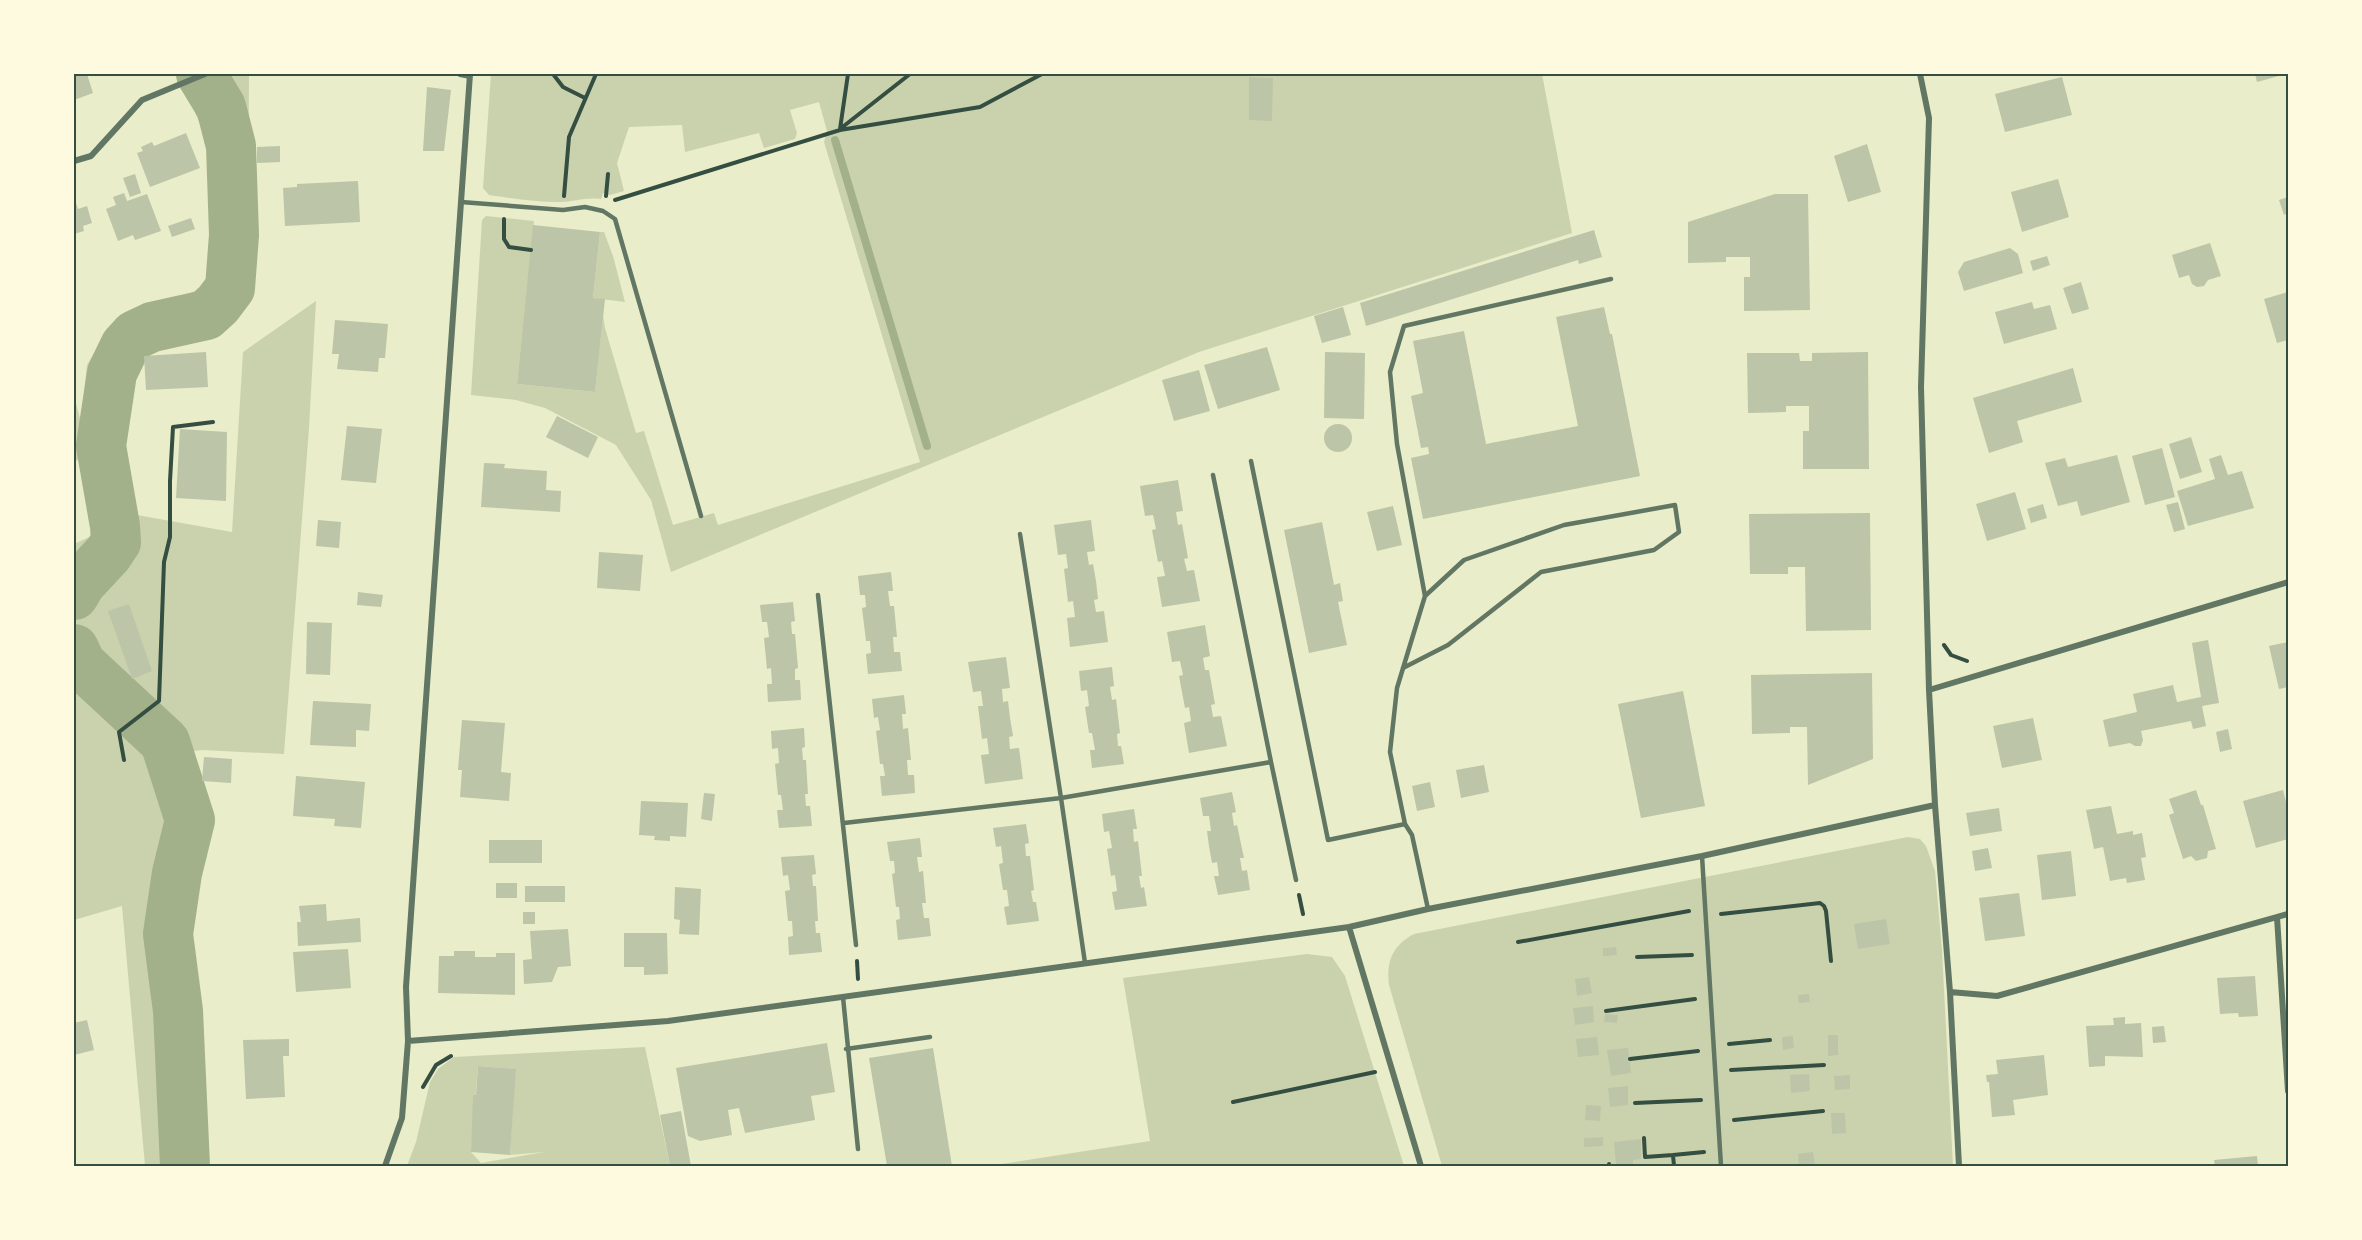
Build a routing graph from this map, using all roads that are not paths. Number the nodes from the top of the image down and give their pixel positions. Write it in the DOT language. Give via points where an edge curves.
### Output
graph roads {
  1 [pos="205,74"];
  2 [pos="460,74"];
  3 [pos="1920,74"];
  4 [pos="470,75"];
  5 [pos="74,161"];
  6 [pos="461,202"];
  7 [pos="1611,279"];
  8 [pos="1251,461"];
  9 [pos="1213,475"];
  10 [pos="701,516"];
  11 [pos="1020,534"];
  12 [pos="2289,582"];
  13 [pos="818,595"];
  14 [pos="1425,596"];
  15 [pos="1403,668"];
  16 [pos="1929,690"];
  17 [pos="1271,762"];
  18 [pos="1060,798"];
  19 [pos="1935,805"];
  20 [pos="844,823"];
  21 [pos="1405,824"];
  22 [pos="1702,855"];
  23 [pos="1296,880"];
  24 [pos="1428,909"];
  25 [pos="2289,914"];
  26 [pos="2277,917"];
  27 [pos="1349,927"];
  28 [pos="856,945"];
  29 [pos="1085,963"];
  30 [pos="1950,992"];
  31 [pos="843,997"];
  32 [pos="930,1037"];
  33 [pos="408,1041"];
  34 [pos="846,1049"];
  35 [pos="2289,1091"];
  36 [pos="858,1149"];
  37 [pos="385,1167"];
  38 [pos="1421,1167"];
  39 [pos="1721,1167"];
  40 [pos="1959,1167"];
  1 -- 5 [label="street" via="142,100 92,156"];
  2 -- 4 [label="street"];
  3 -- 16 [label="street" via="1929,118 1921,387"];
  4 -- 6 [label="street"];
  6 -- 10 [label="lane" via="563,210 585,207 615,219"];
  6 -- 33 [label="street" via="406,987"];
  7 -- 14 [label="lane" via="1404,326 1390,372 1397,444"];
  8 -- 21 [label="lane" via="1328,840"];
  9 -- 17 [label="lane"];
  11 -- 18 [label="lane"];
  12 -- 16 [label="street"];
  13 -- 20 [label="lane"];
  14 -- 15 [label="lane"];
  14 -- 15 [label="lane" via="1464,560 1564,525 1675,505 1679,532 1654,550 1541,572 1448,645"];
  15 -- 21 [label="lane" via="1390,752"];
  16 -- 19 [label="street"];
  17 -- 18 [label="lane"];
  17 -- 23 [label="lane"];
  18 -- 20 [label="lane"];
  18 -- 29 [label="lane"];
  19 -- 22 [label="street"];
  19 -- 30 [label="street"];
  20 -- 28 [label="lane"];
  21 -- 24 [label="lane" via="1412,835"];
  22 -- 24 [label="street"];
  22 -- 39 [label="lane"];
  24 -- 27 [label="street"];
  25 -- 26 [label="street"];
  26 -- 30 [label="street" via="1997,996"];
  26 -- 35 [label="street"];
  27 -- 29 [label="street"];
  27 -- 38 [label="street"];
  29 -- 31 [label="street"];
  30 -- 40 [label="street"];
  31 -- 33 [label="street" via="668,1021"];
  31 -- 34 [label="lane"];
  32 -- 34 [label="lane"];
  33 -- 37 [label="street" via="402,1118"];
  34 -- 36 [label="lane"];
}
